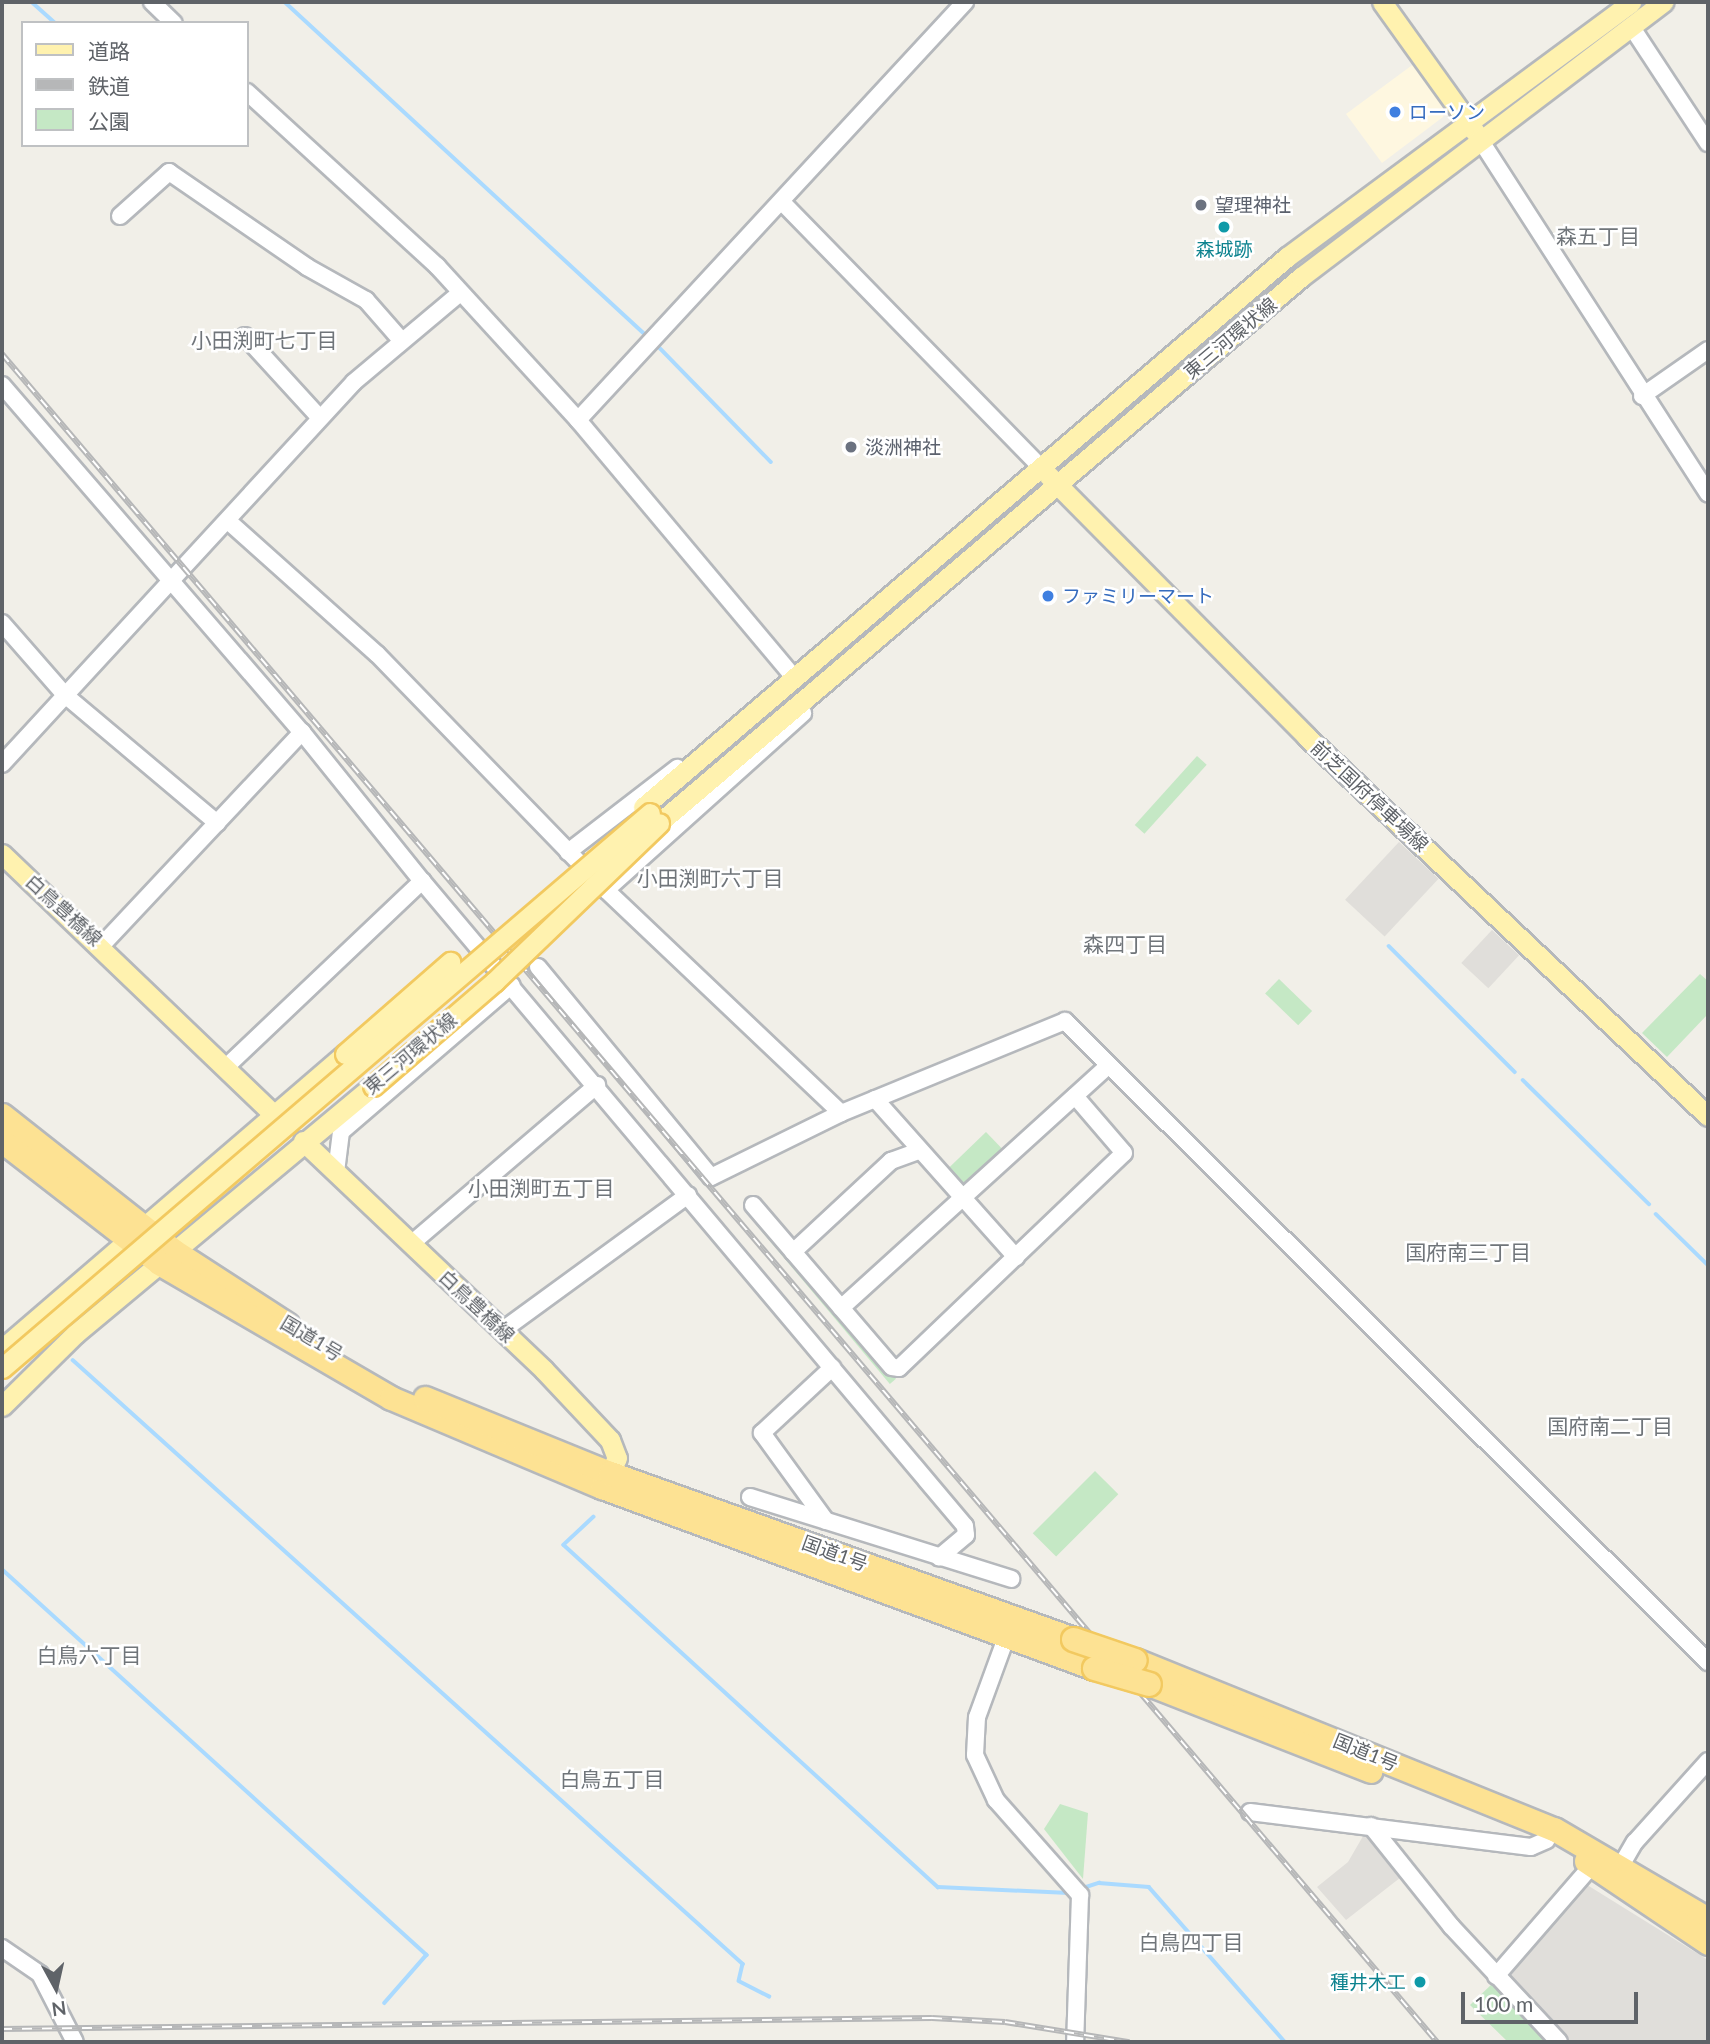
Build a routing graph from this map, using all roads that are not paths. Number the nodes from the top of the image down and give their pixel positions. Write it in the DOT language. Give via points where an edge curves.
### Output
graph roads {
  1 [pos="152,2"];
  2 [pos="965,2"];
  3 [pos="1382,2"];
  4 [pos="1663,2"];
  5 [pos="1626,9"];
  6 [pos="172,21"];
  7 [pos="248,93"];
  8 [pos="1474,130"];
  9 [pos="1708,143"];
  10 [pos="782,202"];
  11 [pos="120,216"];
  12 [pos="460,293"];
  13 [pos="246,335"];
  14 [pos="401,340"];
  15 [pos="1708,350"];
  16 [pos="2,385"];
  17 [pos="1642,396"];
  18 [pos="320,418"];
  19 [pos="578,420"];
  20 [pos="1041,467"];
  21 [pos="1056,483"];
  22 [pos="1708,494"];
  23 [pos="228,520"];
  24 [pos="170,582"];
  25 [pos="916,605"];
  26 [pos="2,624"];
  27 [pos="798,681"];
  28 [pos="65,695"];
  29 [pos="302,732"];
  30 [pos="2,764"];
  31 [pos="651,814"];
  32 [pos="217,823"];
  33 [pos="568,852"];
  34 [pos="2,853"];
  35 [pos="422,881"];
  36 [pos="606,890"];
  37 [pos="103,944"];
  38 [pos="538,967"];
  39 [pos="512,985"];
  40 [pos="1108,1066"];
  41 [pos="225,1068"];
  42 [pos="597,1085"];
  43 [pos="1074,1097"];
  44 [pos="875,1099"];
  45 [pos="841,1113"];
  46 [pos="2,1115"];
  47 [pos="274,1115"];
  48 [pos="1708,1116"];
  49 [pos="303,1141"];
  50 [pos="2,1142"];
  51 [pos="919,1151"];
  52 [pos="336,1172"];
  53 [pos="688,1195"];
  54 [pos="963,1198"];
  55 [pos="753,1205"];
  56 [pos="136,1234"];
  57 [pos="411,1244"];
  58 [pos="793,1252"];
  59 [pos="166,1257"];
  60 [pos="1016,1257"];
  61 [pos="841,1308"];
  62 [pos="503,1330"];
  63 [pos="2,1349"];
  64 [pos="2,1368"];
  65 [pos="832,1368"];
  66 [pos="2,1406"];
  67 [pos="606,1480"];
  68 [pos="750,1497"];
  69 [pos="826,1521"];
  70 [pos="939,1558"];
  71 [pos="1011,1579"];
  72 [pos="1009,1628"];
  73 [pos="1708,1662"];
  74 [pos="1708,1761"];
  75 [pos="1250,1812"];
  76 [pos="1371,1826"];
  77 [pos="1547,1840"];
  78 [pos="1592,1865"];
  79 [pos="1618,1871"];
  80 [pos="1708,1919"];
  81 [pos="1708,1943"];
  82 [pos="2,1948"];
  83 [pos="1496,1976"];
  84 [pos="75,2042"];
  85 [pos="1074,2042"];
  86 [pos="1559,2042"];
  1 -- 6 [label="street"];
  2 -- 10 [label="street"];
  3 -- 8 [label="main road"];
  4 -- 5 [label="main road, 東三河環状線"];
  5 -- 8 [label="main road, 東三河環状線"];
  5 -- 9 [label="street"];
  7 -- 12 [label="street"];
  8 -- 17 [label="street"];
  8 -- 20 [label="main road, 東三河環状線" via="1287,257"];
  8 -- 21 [label="main road, 東三河環状線"];
  10 -- 19 [label="street"];
  10 -- 20 [label="street"];
  11 -- 14 [label="street" via="169,172 366,300"];
  12 -- 14 [label="street"];
  12 -- 19 [label="street"];
  13 -- 18 [label="street"];
  14 -- 18 [label="street"];
  15 -- 17 [label="street"];
  16 -- 24 [label="street"];
  17 -- 22 [label="street"];
  18 -- 23 [label="street"];
  19 -- 27 [label="street"];
  20 -- 21 [label="main road, 前芝国府停車場線"];
  20 -- 27 [label="main road, 東三河環状線"];
  21 -- 25 [label="main road, 東三河環状線"];
  21 -- 48 [label="main road, 前芝国府停車場線" via="1306,736"];
  23 -- 24 [label="street"];
  23 -- 33 [label="street" via="377,654"];
  24 -- 28 [label="street"];
  24 -- 29 [label="street"];
  25 -- 27 [label="main road, 東三河環状線"];
  25 -- 36 [label="street" via="886,641"];
  26 -- 28 [label="street"];
  27 -- 31 [label="main road, 東三河環状線"];
  27 -- 31 [label="main road, 東三河環状線" via="739,742"];
  27 -- 33 [label="street"];
  28 -- 30 [label="street"];
  28 -- 32 [label="street"];
  29 -- 32 [label="street"];
  29 -- 35 [label="street"];
  31 -- 47 [label="main road, 東三河環状線, bridge"];
  31 -- 49 [label="main road, 東三河環状線, bridge" via="494,982"];
  31 -- 64 [label="main road, 東三河環状線, bridge"];
  32 -- 37 [label="street"];
  33 -- 36 [label="street"];
  34 -- 37 [label="main road, 白鳥豊橋線"];
  35 -- 39 [label="street"];
  35 -- 41 [label="street"];
  36 -- 45 [label="street"];
  37 -- 41 [label="main road, 白鳥豊橋線"];
  38 -- 45 [label="street" via="711,1177"];
  39 -- 42 [label="street"];
  39 -- 52 [label="street" via="341,1132"];
  40 -- 43 [label="street"];
  40 -- 44 [label="street" via="1065,1021"];
  40 -- 73 [label="street"];
  41 -- 47 [label="main road, 白鳥豊橋線"];
  42 -- 53 [label="street"];
  42 -- 57 [label="street"];
  43 -- 54 [label="street"];
  43 -- 60 [label="street" via="1124,1153"];
  44 -- 45 [label="street"];
  44 -- 51 [label="street"];
  46 -- 56 [label="highway, 国道1号"];
  47 -- 56 [label="main road, 東三河環状線"];
  49 -- 52 [label="main road, 白鳥豊橋線"];
  49 -- 59 [label="main road, 東三河環状線"];
  50 -- 56 [label="highway, 国道1号"];
  51 -- 54 [label="street"];
  51 -- 58 [label="street" via="891,1161"];
  52 -- 57 [label="main road, 白鳥豊橋線"];
  53 -- 62 [label="street"];
  53 -- 65 [label="street"];
  54 -- 60 [label="street"];
  54 -- 61 [label="street"];
  55 -- 58 [label="street"];
  56 -- 59 [label="highway, 国道1号"];
  56 -- 63 [label="main road, 東三河環状線"];
  57 -- 62 [label="main road, 白鳥豊橋線"];
  58 -- 61 [label="street"];
  59 -- 66 [label="main road, 東三河環状線"];
  59 -- 67 [label="highway, 国道1号" via="391,1398"];
  60 -- 61 [label="street" via="899,1368 892,1367"];
  62 -- 67 [label="main road, 白鳥豊橋線" via="610,1440 617,1458"];
  65 -- 69 [label="street" via="762,1433"];
  65 -- 70 [label="street" via="965,1527 966,1535"];
  67 -- 72 [label="highway, 国道1号"];
  68 -- 69 [label="street"];
  69 -- 70 [label="street"];
  70 -- 71 [label="street"];
  72 -- 77 [label="highway, 国道1号, bridge" via="1094,1668 1149,1684"];
  72 -- 79 [label="highway, 国道1号, bridge" via="1073,1639 1135,1660 1507,1808"];
  72 -- 85 [label="street" via="977,1717 975,1755 996,1800 1080,1895"];
  74 -- 79 [label="street"];
  75 -- 76 [label="street"];
  76 -- 77 [label="street" via="1531,1847"];
  76 -- 83 [label="street"];
  77 -- 78 [label="highway, 国道1号"];
  78 -- 79 [label="highway, 国道1号"];
  78 -- 83 [label="street"];
  79 -- 80 [label="highway, 国道1号"];
  79 -- 81 [label="highway, 国道1号"];
  82 -- 84 [label="street" via="40,1974"];
  83 -- 86 [label="street"];
}
